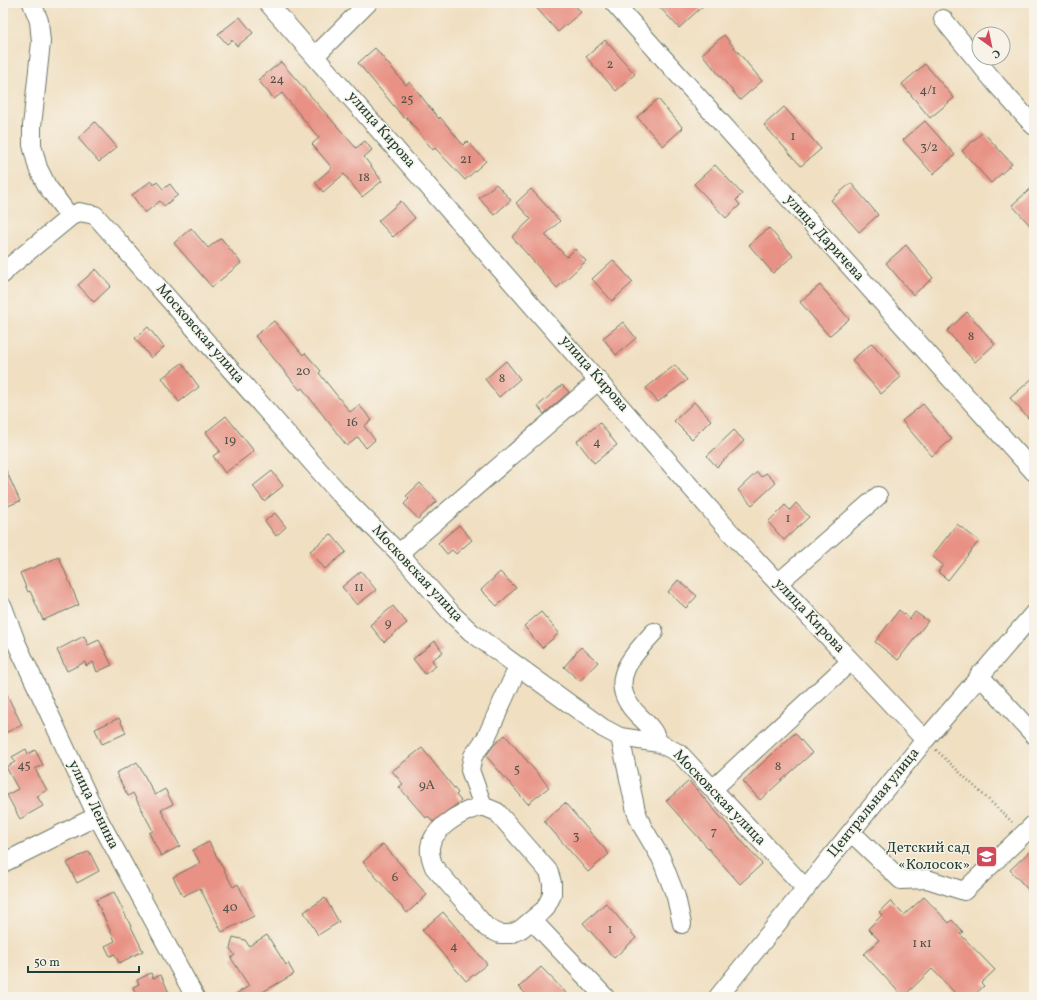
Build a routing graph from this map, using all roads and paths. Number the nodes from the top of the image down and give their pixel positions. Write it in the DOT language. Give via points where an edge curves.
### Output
graph roads {
  1 [pos="32,3"];
  2 [pos="268,3"];
  3 [pos="368,3"];
  4 [pos="614,3"];
  5 [pos="943,19"];
  6 [pos="315,56"];
  7 [pos="1034,126"];
  8 [pos="70,217"];
  9 [pos="3,274"];
  10 [pos="599,380"];
  11 [pos="1034,472"];
  12 [pos="878,496"];
  13 [pos="399,553"];
  14 [pos="778,583"];
  15 [pos="3,607"];
  16 [pos="1034,613"];
  17 [pos="654,632"];
  18 [pos="851,661"];
  19 [pos="518,667"];
  20 [pos="979,675"];
  21 [pos="1034,735"];
  22 [pos="620,737"];
  23 [pos="925,740"];
  24 [pos="659,744"];
  25 [pos="713,789"];
  26 [pos="483,806"];
  27 [pos="97,816"];
  28 [pos="1029,829"];
  29 [pos="851,832"];
  30 [pos="3,863"];
  31 [pos="806,888"];
  32 [pos="532,920"];
  33 [pos="682,924"];
  34 [pos="195,997"];
  35 [pos="605,997"];
  36 [pos="718,997"];
  1 -- 8 [label="street" via="39,20 41,42 32,145 38,168 47,186"];
  2 -- 6 [label="street, улица Кирова"];
  3 -- 6 [label="street"];
  4 -- 11 [label="street, улица Даричева"];
  5 -- 7 [label="street"];
  6 -- 10 [label="street, улица Кирова"];
  8 -- 9 [label="street"];
  8 -- 13 [label="street, Московская улица" via="79,212 95,215 338,492"];
  10 -- 13 [label="street"];
  10 -- 14 [label="street, улица Кирова" via="730,532"];
  12 -- 14 [label="street"];
  13 -- 19 [label="street, Московская улица" via="452,614 471,632"];
  14 -- 18 [label="street, улица Кирова"];
  15 -- 27 [label="street, улица Ленина" via="16,642"];
  16 -- 20 [label="street, Центральная улица"];
  17 -- 24 [label="street" via="629,661 623,677 623,691 629,704 652,730"];
  18 -- 23 [label="street, улица Кирова"];
  18 -- 25 [label="street"];
  19 -- 22 [label="street, Московская улица" via="603,728"];
  19 -- 26 [label="street" via="486,738 473,756 470,770"];
  20 -- 21 [label="street"];
  20 -- 23 [label="street, Центральная улица"];
  22 -- 24 [label="street, Московская улица"];
  22 -- 33 [label="street" via="636,811 661,858 676,897"];
  23 -- 28 [label="path"];
  23 -- 29 [label="street, Центральная улица"];
  24 -- 25 [label="street, Московская улица" via="680,754"];
  25 -- 31 [label="street, Московская улица"];
  26 -- 32 [label="street" via="497,812 549,872 552,895 545,909"];
  26 -- 32 [label="street" via="457,815 437,832 431,843 430,855 434,867 487,928 500,934 511,934"];
  27 -- 30 [label="street"];
  27 -- 34 [label="street, улица Ленина"];
  28 -- 29 [label="street" via="964,890 927,879 901,880"];
  29 -- 31 [label="street, Центральная улица"];
  31 -- 36 [label="street, Центральная улица"];
  32 -- 35 [label="street"];
}
